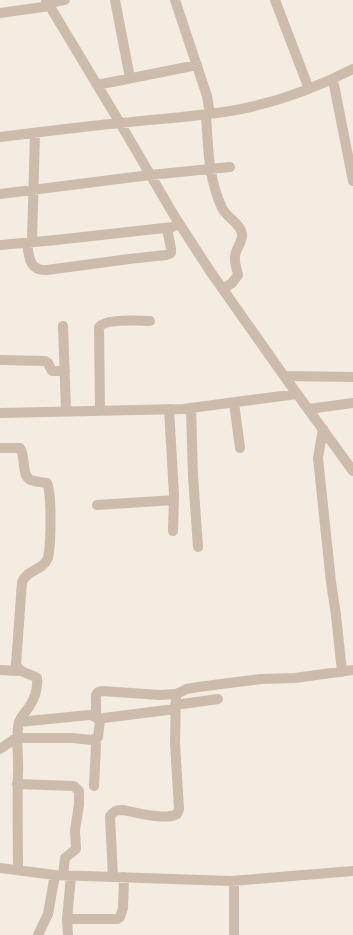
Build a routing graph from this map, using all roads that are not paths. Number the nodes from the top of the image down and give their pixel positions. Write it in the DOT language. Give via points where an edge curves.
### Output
graph roads {
  1 [pos="65,0"];
  2 [pos="115,0"];
  3 [pos="175,0"];
  4 [pos="275,0"];
  5 [pos="48,3"];
  6 [pos="0,13"];
  7 [pos="196,65"];
  8 [pos="353,70"];
  9 [pos="130,78"];
  10 [pos="333,80"];
  11 [pos="97,85"];
  12 [pos="309,89"];
  13 [pos="208,114"];
  14 [pos="120,123"];
  15 [pos="34,133"];
  16 [pos="0,137"];
  17 [pos="230,166"];
  18 [pos="210,169"];
  19 [pos="150,175"];
  20 [pos="353,181"];
  21 [pos="33,190"];
  22 [pos="0,194"];
  23 [pos="181,226"];
  24 [pos="167,228"];
  25 [pos="29,243"];
  26 [pos="0,245"];
  27 [pos="223,289"];
  28 [pos="150,321"];
  29 [pos="63,326"];
  30 [pos="0,360"];
  31 [pos="65,371"];
  32 [pos="284,376"];
  33 [pos="353,377"];
  34 [pos="297,394"];
  35 [pos="234,403"];
  36 [pos="353,403"];
  37 [pos="191,408"];
  38 [pos="169,409"];
  39 [pos="308,409"];
  40 [pos="100,410"];
  41 [pos="66,411"];
  42 [pos="0,413"];
  43 [pos="323,429"];
  44 [pos="0,448"];
  45 [pos="240,448"];
  46 [pos="353,470"];
  47 [pos="174,500"];
  48 [pos="98,505"];
  49 [pos="173,531"];
  50 [pos="198,546"];
  51 [pos="0,670"];
  52 [pos="353,670"];
  53 [pos="20,671"];
  54 [pos="342,672"];
  55 [pos="176,694"];
  56 [pos="218,699"];
  57 [pos="175,707"];
  58 [pos="98,719"];
  59 [pos="19,722"];
  60 [pos="18,738"];
  61 [pos="95,739"];
  62 [pos="0,749"];
  63 [pos="17,784"];
  64 [pos="94,786"];
  65 [pos="0,868"];
  66 [pos="18,870"];
  67 [pos="353,871"];
  68 [pos="63,875"];
  69 [pos="119,877"];
  70 [pos="234,881"];
  71 [pos="67,919"];
  72 [pos="38,935"];
  73 [pos="68,935"];
  74 [pos="234,935"];
  1 -- 5 [label="street"];
  2 -- 9 [label="street"];
  3 -- 7 [label="street"];
  4 -- 12 [label="street"];
  5 -- 6 [label="street"];
  5 -- 11 [label="street"];
  7 -- 9 [label="street"];
  7 -- 13 [label="street" via="207,96"];
  8 -- 10 [label="street"];
  9 -- 11 [label="street"];
  10 -- 12 [label="street"];
  10 -- 20 [label="street"];
  11 -- 14 [label="street"];
  12 -- 13 [label="street" via="270,102"];
  13 -- 14 [label="street"];
  13 -- 18 [label="street" via="207,147"];
  14 -- 15 [label="street"];
  14 -- 19 [label="street"];
  15 -- 16 [label="street"];
  15 -- 21 [label="street"];
  17 -- 18 [label="street"];
  18 -- 19 [label="street"];
  18 -- 27 [label="street" via="222,209 238,225 242,234 235,256 238,275"];
  19 -- 21 [label="street"];
  19 -- 23 [label="street"];
  21 -- 22 [label="street"];
  21 -- 25 [label="street"];
  23 -- 24 [label="street"];
  23 -- 27 [label="street"];
  24 -- 25 [label="street"];
  24 -- 25 [label="street" via="171,253 166,255 47,270 36,269 33,266"];
  25 -- 26 [label="street"];
  27 -- 32 [label="street"];
  28 -- 40 [label="street" via="110,321 99,327"];
  29 -- 31 [label="street"];
  30 -- 31 [label="street" via="45,361 52,371"];
  31 -- 41 [label="street"];
  32 -- 33 [label="street"];
  32 -- 34 [label="street"];
  34 -- 35 [label="street"];
  34 -- 39 [label="street"];
  35 -- 37 [label="street"];
  35 -- 45 [label="street"];
  36 -- 39 [label="street"];
  37 -- 38 [label="street"];
  37 -- 50 [label="street"];
  38 -- 40 [label="street"];
  38 -- 47 [label="street"];
  39 -- 43 [label="street"];
  40 -- 41 [label="street"];
  41 -- 42 [label="street"];
  43 -- 46 [label="street"];
  43 -- 54 [label="street" via="318,458"];
  44 -- 53 [label="street" via="20,448 28,478 47,482 49,488 48,558 44,566 25,575 22,582 16,664"];
  47 -- 48 [label="street"];
  47 -- 49 [label="street"];
  51 -- 53 [label="street"];
  52 -- 54 [label="street"];
  53 -- 59 [label="street" via="36,678 37,689"];
  54 -- 55 [label="street" via="198,687"];
  55 -- 57 [label="street"];
  55 -- 58 [label="street" via="102,691 96,695"];
  56 -- 57 [label="street"];
  57 -- 58 [label="street"];
  57 -- 69 [label="street" via="179,809 177,814 162,816 122,810 113,812 110,816"];
  58 -- 59 [label="street" via="94,716 83,716"];
  58 -- 61 [label="street" via="98,737"];
  59 -- 60 [label="street"];
  60 -- 61 [label="street"];
  60 -- 62 [label="street"];
  60 -- 63 [label="street"];
  61 -- 64 [label="street"];
  63 -- 66 [label="street"];
  63 -- 68 [label="street" via="74,786 79,791 76,849 64,858"];
  65 -- 66 [label="street"];
  66 -- 68 [label="street"];
  67 -- 70 [label="street"];
  68 -- 69 [label="street"];
  68 -- 71 [label="street"];
  68 -- 72 [label="street"];
  69 -- 70 [label="street"];
  69 -- 71 [label="street" via="123,908 120,917"];
  70 -- 74 [label="street"];
  71 -- 73 [label="street"];
}
